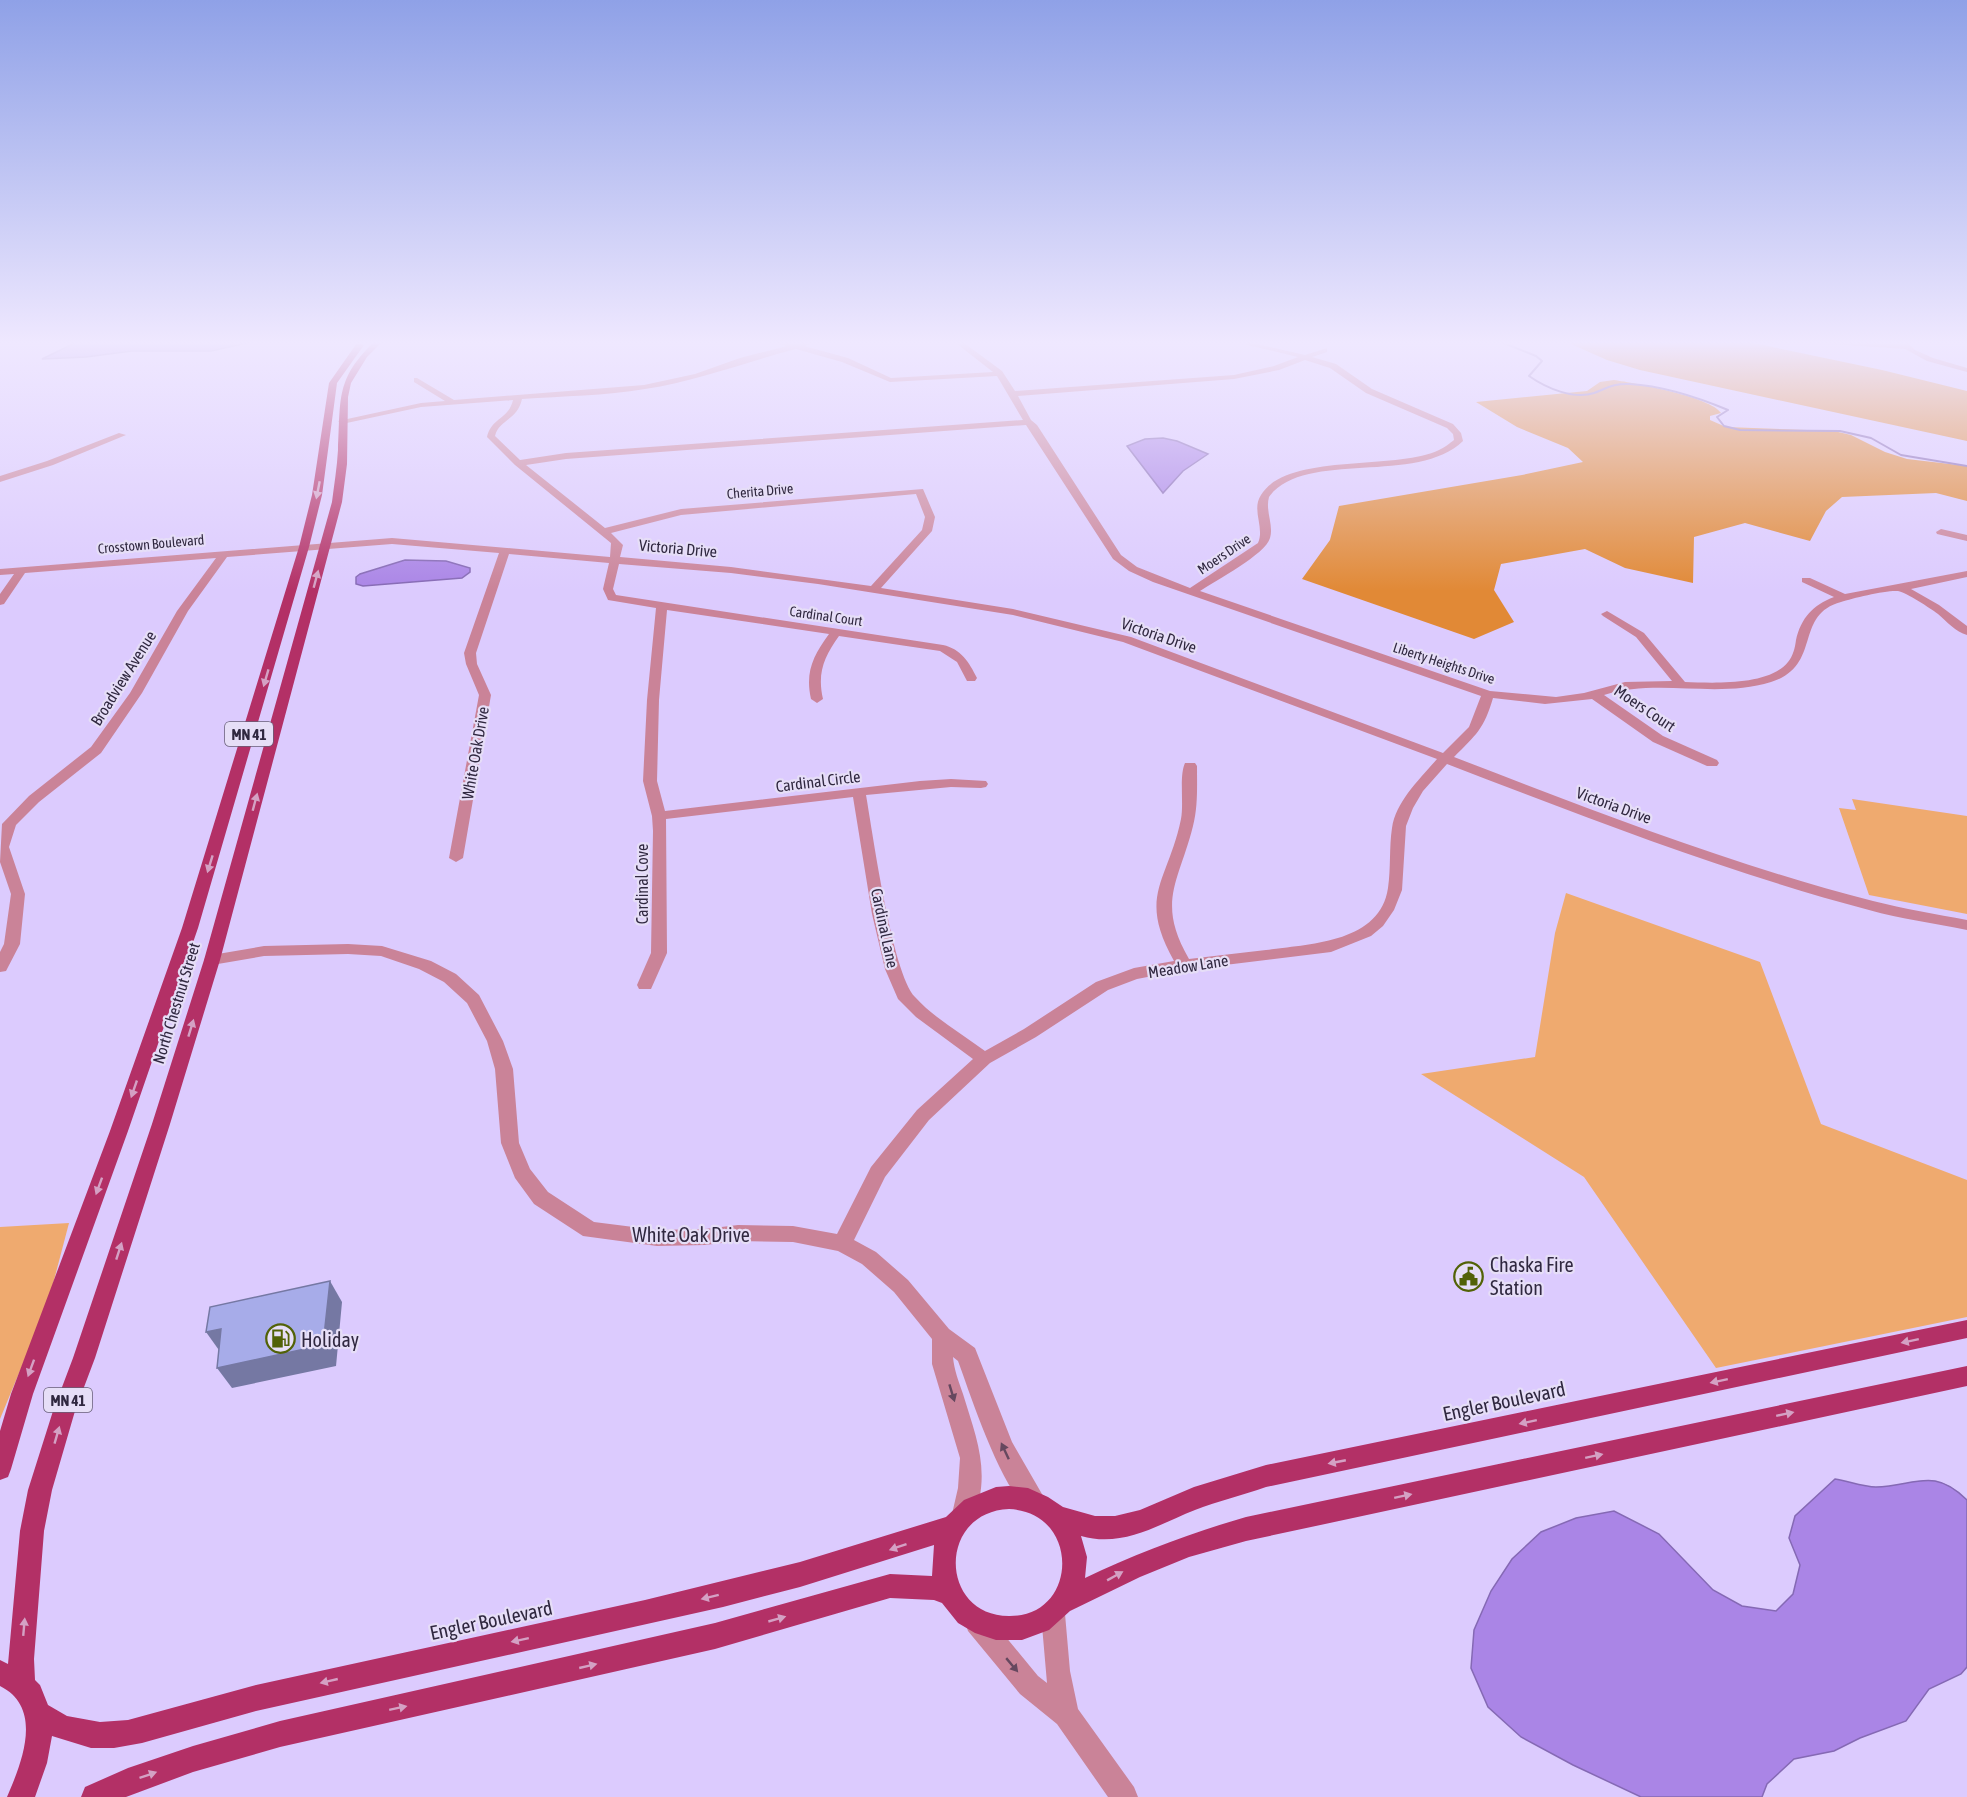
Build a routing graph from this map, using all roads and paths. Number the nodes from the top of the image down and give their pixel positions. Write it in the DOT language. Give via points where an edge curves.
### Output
graph roads {
  1 [pos="326,424"];
  2 [pos="342,424"];
  3 [pos="498,424"];
  4 [pos="1003,424"];
  5 [pos="1032,424"];
  6 [pos="1445,424"];
  7 [pos="122,435"];
  8 [pos="518,463"];
  9 [pos="0,479"];
  10 [pos="605,531"];
  11 [pos="1941,532"];
  12 [pos="1967,538"];
  13 [pos="324,545"];
  14 [pos="304,547"];
  15 [pos="505,550"];
  16 [pos="225,553"];
  17 [pos="614,559"];
  18 [pos="22,570"];
  19 [pos="0,572"];
  20 [pos="1967,574"];
  21 [pos="1806,580"];
  22 [pos="1901,588"];
  23 [pos="874,589"];
  24 [pos="1191,592"];
  25 [pos="1846,598"];
  26 [pos="0,602"];
  27 [pos="662,607"];
  28 [pos="1607,614"];
  29 [pos="836,632"];
  30 [pos="1967,632"];
  31 [pos="971,678"];
  32 [pos="1681,685"];
  33 [pos="1488,694"];
  34 [pos="1594,694"];
  35 [pos="817,699"];
  36 [pos="1445,758"];
  37 [pos="1712,763"];
  38 [pos="1190,766"];
  39 [pos="981,784"];
  40 [pos="860,793"];
  41 [pos="659,816"];
  42 [pos="456,858"];
  43 [pos="1967,925"];
  44 [pos="212,960"];
  45 [pos="1184,965"];
  46 [pos="0,967"];
  47 [pos="645,985"];
  48 [pos="984,1059"];
  49 [pos="842,1243"];
  50 [pos="1967,1329"];
  51 [pos="942,1336"];
  52 [pos="1967,1376"];
  53 [pos="0,1469"];
  54 [pos="1034,1501"];
  55 [pos="1056,1517"];
  56 [pos="959,1521"];
  57 [pos="952,1594"];
  58 [pos="1058,1608"];
  59 [pos="975,1620"];
  60 [pos="11,1679"];
  61 [pos="39,1714"];
  62 [pos="1066,1715"];
  63 [pos="21,1797"];
  64 [pos="94,1797"];
  65 [pos="1124,1797"];
  1 -- 14 [label="main road, North Chestnut Street / MN 41, one-way" via="321,473"];
  2 -- 13 [label="main road, North Chestnut Street / MN 41" via="337,502"];
  3 -- 8 [label="street" via="491,437"];
  4 -- 8 [label="street" via="566,456"];
  5 -- 24 [label="street, Liberty Heights Drive" via="1117,556 1145,575"];
  6 -- 24 [label="street, Moers Drive" via="1457,433 1459,441 1452,447 1424,457 1310,472 1274,486 1261,504 1267,529 1262,545"];
  7 -- 9 [label="street"];
  8 -- 10 [label="street"];
  10 -- 17 [label="street" via="618,545"];
  10 -- 23 [label="street, Cherita Drive" via="681,512 921,489 930,517 927,531"];
  11 -- 12 [label="street"];
  13 -- 14 [label="street, Victoria Drive"];
  13 -- 15 [label="street, Victoria Drive" via="392,541"];
  44 -- 13 [label="main road, North Chestnut Street / MN 41, one-way"];
  14 -- 16 [label="street, Crosstown Boulevard"];
  14 -- 53 [label="main road, North Chestnut Street / MN 41, one-way" via="190,928 22,1394"];
  15 -- 17 [label="street, Victoria Drive"];
  15 -- 42 [label="street, White Oak Drive" via="470,653 485,695"];
  16 -- 18 [label="street, Crosstown Boulevard"];
  16 -- 46 [label="street, Broadview Avenue" via="183,611 136,693 96,750 9,824 2,847 18,894 12,944"];
  17 -- 23 [label="street, Victoria Drive"];
  17 -- 27 [label="street" via="610,596"];
  18 -- 19 [label="street, Crosstown Boulevard"];
  18 -- 26 [label="street"];
  20 -- 22 [label="street, Liberty Heights Drive"];
  21 -- 25 [label="street"];
  22 -- 25 [label="street, Liberty Heights Drive"];
  22 -- 30 [label="street"];
  23 -- 36 [label="street, Victoria Drive" via="1013,612 1127,639"];
  24 -- 33 [label="street, Liberty Heights Drive"];
  25 -- 32 [label="street, Liberty Heights Drive" via="1813,615 1804,632 1799,658 1782,673 1752,682"];
  27 -- 29 [label="street, Cardinal Court"];
  27 -- 41 [label="street, Cardinal Cove" via="650,780"];
  28 -- 32 [label="street" via="1640,635"];
  29 -- 31 [label="street, Cardinal Court" via="949,650 962,658"];
  29 -- 35 [label="street" via="814,668 812,682"];
  32 -- 34 [label="street, Liberty Heights Drive" via="1629,685"];
  33 -- 34 [label="street, Liberty Heights Drive" via="1544,700"];
  33 -- 36 [label="street, Meadow Lane" via="1474,730"];
  34 -- 37 [label="street, Moers Court" via="1658,739"];
  36 -- 43 [label="street, Victoria Drive" via="1756,872 1872,906"];
  36 -- 45 [label="street, Meadow Lane" via="1406,808 1399,826 1395,890 1389,907 1366,932 1331,947"];
  38 -- 45 [label="street" via="1186,826 1163,896 1162,913 1165,931"];
  39 -- 40 [label="street, Cardinal Circle" via="937,783"];
  40 -- 41 [label="street, Cardinal Circle"];
  40 -- 48 [label="street, Cardinal Lane" via="890,958 906,999"];
  41 -- 47 [label="street, Cardinal Cove" via="659,953"];
  44 -- 49 [label="street, White Oak Drive" via="264,951 382,951 450,978 473,999 495,1041 504,1069 510,1143 522,1173 541,1198 590,1230 657,1238 794,1234"];
  60 -- 44 [label="main road, North Chestnut Street / MN 41, one-way" via="21,1659 32,1531 40,1490"];
  45 -- 48 [label="street, Meadow Lane" via="1134,974 1102,986"];
  48 -- 49 [label="street, Meadow Lane" via="924,1115 878,1172"];
  49 -- 51 [label="street, White Oak Drive" via="869,1258 901,1286"];
  50 -- 55 [label="main road, Engler Boulevard, one-way" via="1266,1476 1115,1528 1095,1528"];
  54 -- 51 [label="street, White Oak Drive, one-way" via="1004,1450 967,1355"];
  51 -- 56 [label="street, one-way" via="943,1364 971,1458 970,1488"];
  58 -- 52 [label="main road, one-way" via="1132,1568 1246,1529"];
  54 -- 55 [label="main road"];
  54 -- 56 [label="main road" via="1008,1496 992,1498 977,1504"];
  55 -- 58 [label="main road" via="1071,1542 1074,1557 1070,1588"];
  56 -- 57 [label="main road" via="947,1543 944,1560"];
  56 -- 61 [label="main road, Engler Boulevard, one-way" via="894,1549 660,1610 385,1668 132,1732 101,1736 67,1731"];
  57 -- 59 [label="main road"];
  64 -- 57 [label="main road, one-way" via="193,1759 280,1734 694,1641 890,1586 934,1588"];
  58 -- 59 [label="main road" via="1032,1626 1009,1630"];
  58 -- 62 [label="street" via="1057,1671"];
  59 -- 62 [label="street, one-way" via="1029,1686"];
  60 -- 61 [label="main road, MN 41" via="33,1698"];
  61 -- 63 [label="main road, MN 41" via="37,1755"];
  62 -- 65 [label="street"];
}
